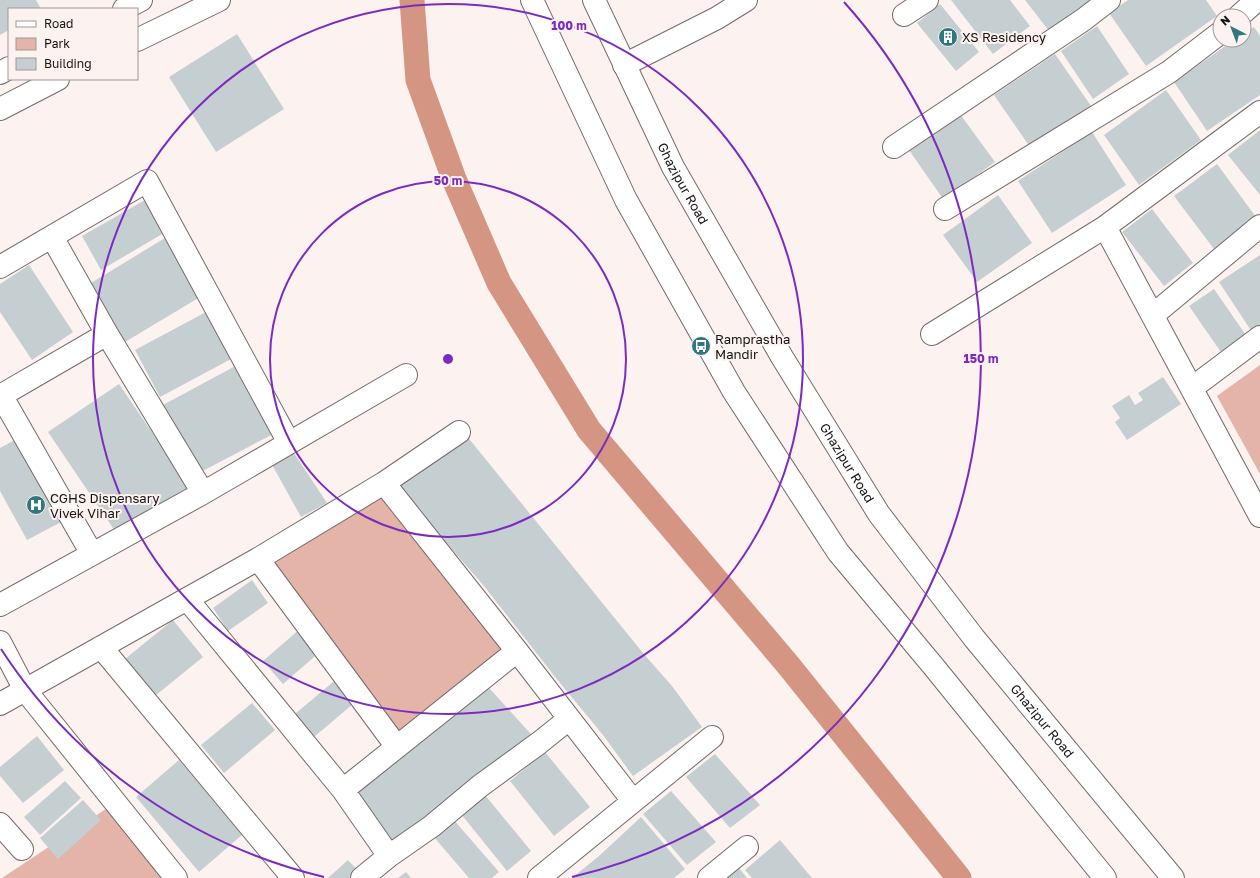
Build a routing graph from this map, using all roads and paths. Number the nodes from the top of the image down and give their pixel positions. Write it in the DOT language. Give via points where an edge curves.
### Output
graph roads {
  1 [pos="142,0"];
  2 [pos="219,0"];
  3 [pos="532,0"];
  4 [pos="594,0"];
  5 [pos="746,0"];
  6 [pos="927,0"];
  7 [pos="1109,0"];
  8 [pos="1257,0"];
  9 [pos="126,8"];
  10 [pos="1248,8"];
  11 [pos="904,15"];
  12 [pos="1212,39"];
  13 [pos="138,40"];
  14 [pos="624,64"];
  15 [pos="56,80"];
  16 [pos="0,109"];
  17 [pos="1260,112"];
  18 [pos="894,147"];
  19 [pos="945,209"];
  20 [pos="1260,226"];
  21 [pos="1105,227"];
  22 [pos="52,237"];
  23 [pos="0,267"];
  24 [pos="1153,316"];
  25 [pos="107,334"];
  26 [pos="932,334"];
  27 [pos="1260,337"];
  28 [pos="406,375"];
  29 [pos="1192,388"];
  30 [pos="1,396"];
  31 [pos="458,432"];
  32 [pos="289,443"];
  33 [pos="384,484"];
  34 [pos="202,493"];
  35 [pos="1260,516"];
  36 [pos="92,554"];
  37 [pos="258,559"];
  38 [pos="187,599"];
  39 [pos="0,605"];
  40 [pos="0,642"];
  41 [pos="101,647"];
  42 [pos="517,652"];
  43 [pos="25,690"];
  44 [pos="0,704"];
  45 [pos="569,719"];
  46 [pos="712,737"];
  47 [pos="397,747"];
  48 [pos="343,790"];
  49 [pos="633,801"];
  50 [pos="0,824"];
  51 [pos="746,847"];
  52 [pos="22,849"];
  53 [pos="389,856"];
  54 [pos="176,878"];
  55 [pos="293,878"];
  56 [pos="362,878"];
  57 [pos="539,878"];
  58 [pos="709,878"];
  59 [pos="1105,878"];
  60 [pos="1173,878"];
  1 -- 9 [label="street"];
  2 -- 13 [label="street"];
  3 -- 59 [label="street" via="630,207 734,392 838,552"];
  4 -- 14 [label="street, Ghazipur Road"];
  5 -- 14 [label="street" via="717,18"];
  6 -- 11 [label="street"];
  7 -- 18 [label="street"];
  8 -- 10 [label="street"];
  12 -- 19 [label="street" via="1169,72"];
  14 -- 60 [label="street, Ghazipur Road" via="681,180 782,357 879,514 974,638"];
  15 -- 16 [label="street"];
  17 -- 21 [label="street"];
  20 -- 24 [label="street"];
  21 -- 24 [label="street"];
  21 -- 26 [label="street"];
  22 -- 23 [label="street"];
  22 -- 25 [label="street"];
  22 -- 32 [label="street" via="147,181"];
  24 -- 29 [label="street"];
  25 -- 30 [label="street"];
  25 -- 34 [label="street"];
  27 -- 29 [label="street"];
  28 -- 32 [label="street"];
  29 -- 35 [label="street"];
  30 -- 36 [label="street"];
  31 -- 33 [label="street"];
  32 -- 34 [label="street"];
  33 -- 37 [label="street"];
  33 -- 42 [label="street"];
  34 -- 36 [label="street"];
  36 -- 39 [label="street"];
  37 -- 38 [label="street"];
  37 -- 47 [label="street"];
  38 -- 41 [label="street"];
  38 -- 48 [label="street"];
  40 -- 43 [label="street"];
  41 -- 43 [label="street"];
  41 -- 55 [label="street"];
  42 -- 45 [label="street"];
  42 -- 47 [label="street"];
  43 -- 44 [label="street"];
  43 -- 54 [label="street"];
  45 -- 49 [label="street"];
  45 -- 53 [label="street" via="432,826"];
  46 -- 49 [label="street"];
  47 -- 48 [label="street"];
  48 -- 53 [label="street"];
  49 -- 57 [label="street"];
  50 -- 52 [label="street"];
  51 -- 58 [label="street"];
  53 -- 56 [label="street"];
}
